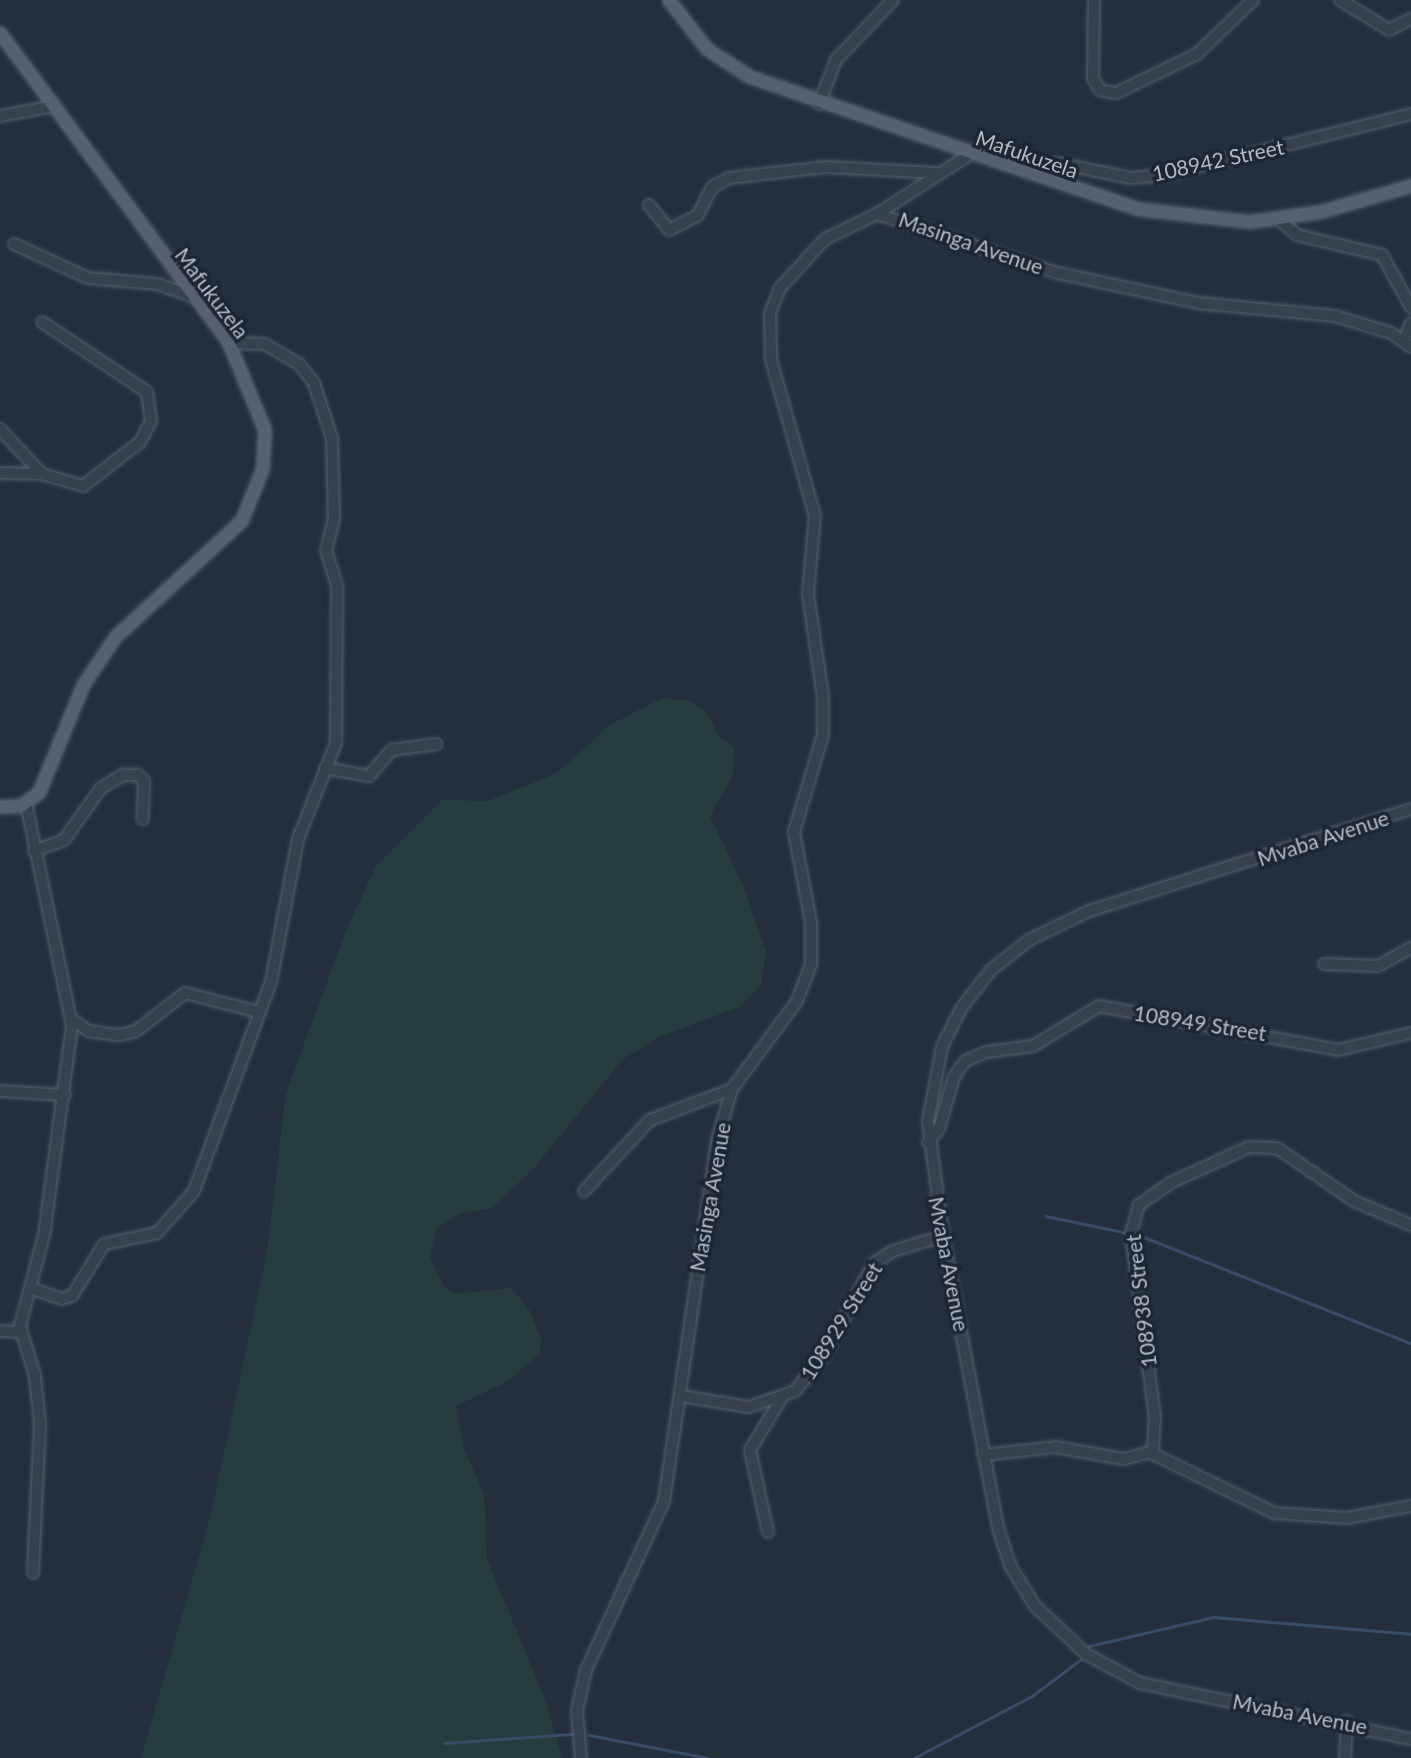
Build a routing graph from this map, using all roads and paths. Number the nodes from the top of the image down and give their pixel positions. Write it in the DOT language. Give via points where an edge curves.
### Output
graph roads {
  1 [pos="670,0"];
  2 [pos="893,0"];
  3 [pos="1094,0"];
  4 [pos="1253,0"];
  5 [pos="1340,0"];
  6 [pos="1411,19"];
  7 [pos="0,33"];
  8 [pos="819,104"];
  9 [pos="55,106"];
  10 [pos="1411,114"];
  11 [pos="0,116"];
  12 [pos="969,155"];
  13 [pos="937,173"];
  14 [pos="1025,174"];
  15 [pos="1411,186"];
  16 [pos="649,205"];
  17 [pos="877,214"];
  18 [pos="1278,219"];
  19 [pos="14,244"];
  20 [pos="192,296"];
  21 [pos="1411,307"];
  22 [pos="42,322"];
  23 [pos="1411,323"];
  24 [pos="229,343"];
  25 [pos="1408,344"];
  26 [pos="0,429"];
  27 [pos="0,473"];
  28 [pos="42,474"];
  29 [pos="437,744"];
  30 [pos="325,768"];
  31 [pos="26,803"];
  32 [pos="0,807"];
  33 [pos="1411,809"];
  34 [pos="143,819"];
  35 [pos="34,851"];
  36 [pos="1411,948"];
  37 [pos="1324,964"];
  38 [pos="258,1012"];
  39 [pos="71,1019"];
  40 [pos="1411,1032"];
  41 [pos="732,1089"];
  42 [pos="0,1091"];
  43 [pos="65,1095"];
  44 [pos="928,1142"];
  45 [pos="584,1191"];
  46 [pos="1411,1225"];
  47 [pos="943,1236"];
  48 [pos="30,1288"];
  49 [pos="0,1331"];
  50 [pos="20,1332"];
  51 [pos="681,1396"];
  52 [pos="782,1399"];
  53 [pos="1151,1453"];
  54 [pos="983,1455"];
  55 [pos="1411,1506"];
  56 [pos="768,1532"];
  57 [pos="33,1573"];
  58 [pos="1347,1721"];
  59 [pos="1411,1739"];
  60 [pos="581,1758"];
  61 [pos="1345,1758"];
  1 -- 8 [label="main road, Mafukuzela" via="693,34 733,69"];
  2 -- 8 [label="street" via="836,60"];
  3 -- 4 [label="street" via="1093,78 1100,90 1116,93 1197,54"];
  5 -- 6 [label="street" via="1390,30"];
  7 -- 9 [label="main road, Mafukuzela"];
  8 -- 12 [label="main road, Mafukuzela"];
  9 -- 11 [label="street"];
  9 -- 20 [label="main road, Mafukuzela"];
  10 -- 14 [label="street, 108942 Street" via="1165,175 1131,178 1057,163"];
  12 -- 13 [label="street"];
  12 -- 14 [label="main road, Mafukuzela"];
  13 -- 16 [label="street" via="826,167 729,178 712,187 698,215 669,230"];
  13 -- 17 [label="street"];
  14 -- 18 [label="main road, Mafukuzela" via="1172,216 1220,222"];
  15 -- 18 [label="main road, Mafukuzela"];
  17 -- 25 [label="street, Masinga Avenue" via="1124,290 1222,307 1367,322"];
  17 -- 41 [label="street, Masinga Avenue" via="845,227 812,252 780,288 770,313 771,359 816,516 808,594 824,717 794,832 811,922 806,985"];
  18 -- 21 [label="street" via="1297,235 1382,255"];
  19 -- 20 [label="street" via="88,278 157,284"];
  20 -- 24 [label="main road, Mafukuzela"];
  22 -- 28 [label="street" via="71,346 141,387 153,409 140,442 90,485 72,486"];
  23 -- 25 [label="street"];
  24 -- 30 [label="street" via="265,344 299,364 314,383 332,438 334,519 326,551 337,586 340,709 336,743"];
  24 -- 31 [label="main road, Mafukuzela" via="265,430 263,469 253,502 230,536 139,614 101,655 69,716 46,781"];
  26 -- 28 [label="street"];
  27 -- 28 [label="street"];
  29 -- 30 [label="street" via="391,750 369,776"];
  30 -- 38 [label="street" via="298,839 271,982"];
  31 -- 32 [label="main road"];
  31 -- 35 [label="street"];
  33 -- 44 [label="street, Mvaba Avenue" via="1087,912 1029,940 978,984 951,1028 934,1076"];
  34 -- 35 [label="street" via="144,781 138,775 123,775 101,788 64,840"];
  35 -- 39 [label="street"];
  36 -- 37 [label="street" via="1378,966"];
  38 -- 39 [label="street" via="185,993 146,1025 119,1035 89,1031"];
  38 -- 48 [label="street" via="194,1191 157,1233 104,1244 72,1296 62,1299"];
  39 -- 43 [label="street"];
  40 -- 44 [label="street, 108949 Street" via="1338,1050 1099,1006 1033,1046 986,1052 965,1061 954,1077 939,1129"];
  41 -- 45 [label="street" via="650,1120"];
  41 -- 51 [label="street, Masinga Avenue" via="709,1179"];
  42 -- 43 [label="street"];
  43 -- 48 [label="street" via="44,1235"];
  44 -- 47 [label="street, Mvaba Avenue"];
  46 -- 53 [label="street, 108938 Street" via="1375,1212 1299,1159 1264,1145 1214,1161 1147,1196 1135,1213 1131,1234 1155,1418"];
  47 -- 52 [label="street, 108929 Street" via="893,1251 874,1263 811,1375"];
  47 -- 54 [label="street, Mvaba Avenue"];
  48 -- 50 [label="street"];
  49 -- 50 [label="street"];
  50 -- 57 [label="street" via="35,1376 40,1424"];
  51 -- 52 [label="street, 108929 Street" via="733,1407"];
  51 -- 60 [label="street, Masinga Avenue" via="664,1502 578,1698"];
  52 -- 56 [label="street, 108929 Street" via="750,1450"];
  53 -- 54 [label="street" via="1124,1459 1055,1447"];
  53 -- 55 [label="street" via="1274,1513 1347,1518"];
  54 -- 58 [label="street, Mvaba Avenue" via="1011,1567 1049,1623 1086,1654 1124,1676 1163,1689"];
  58 -- 59 [label="street, Mvaba Avenue"];
  58 -- 61 [label="street"];
}
